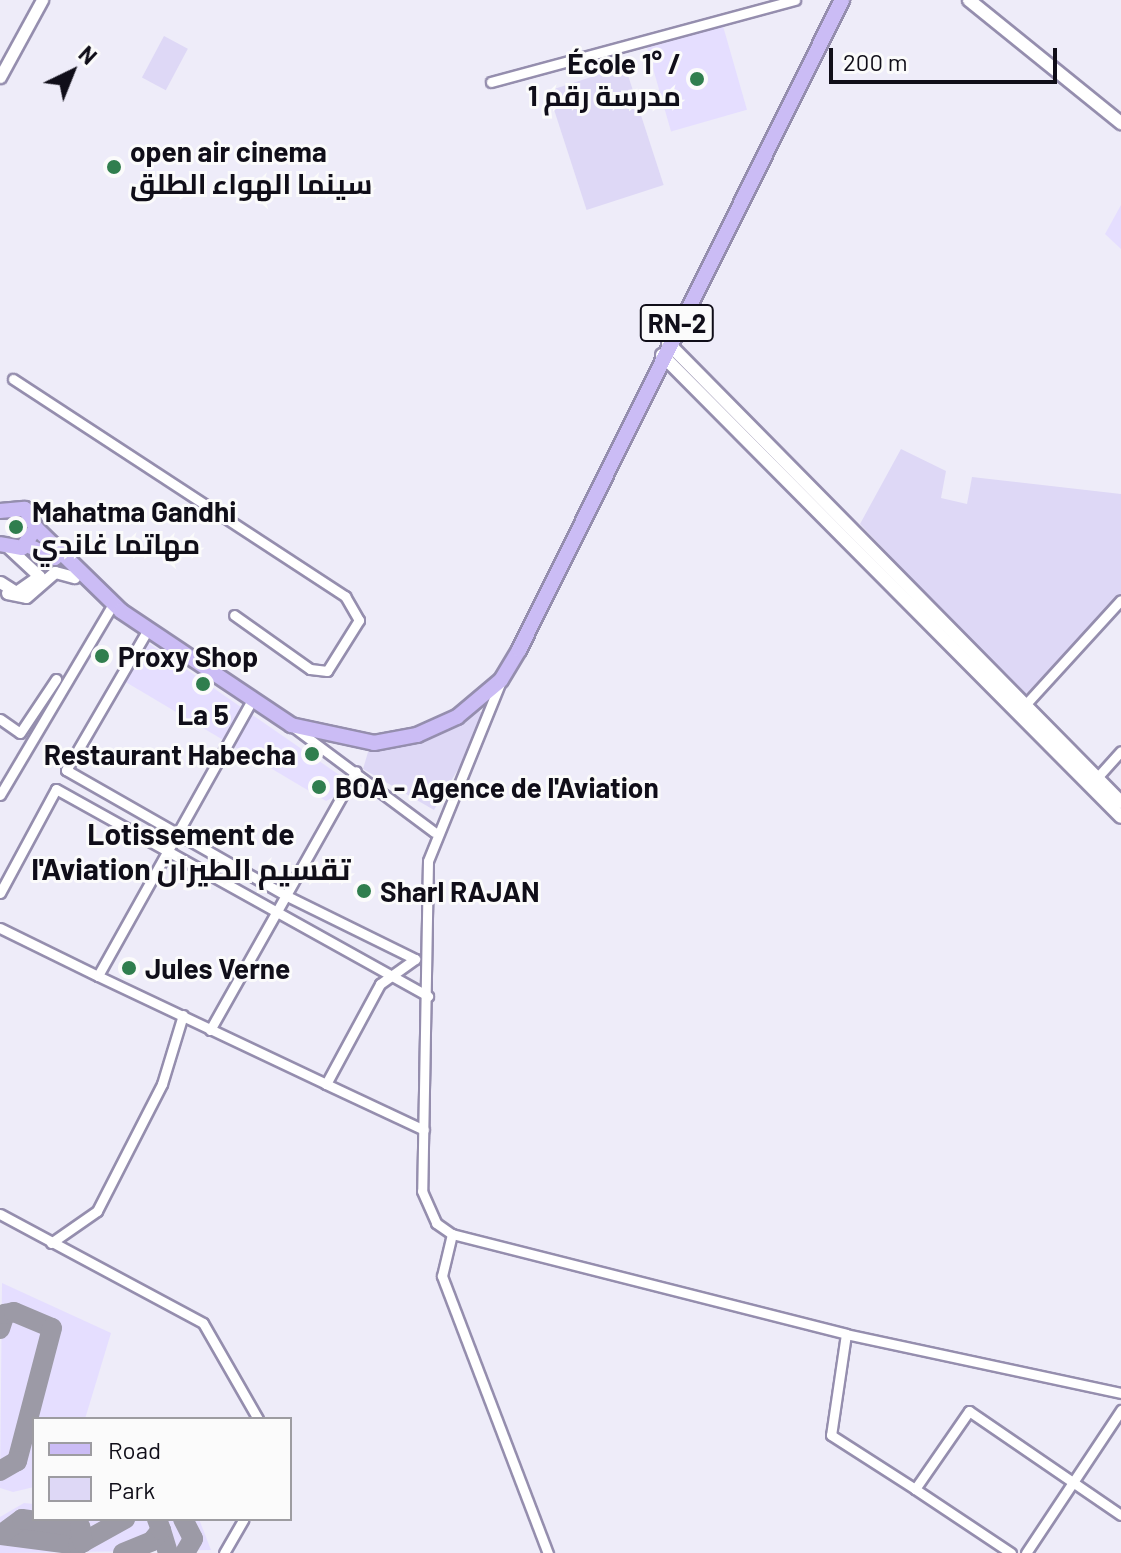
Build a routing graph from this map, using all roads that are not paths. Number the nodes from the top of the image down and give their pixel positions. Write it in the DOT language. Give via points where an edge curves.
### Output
graph roads {
  1 [pos="42,0"];
  2 [pos="795,0"];
  3 [pos="842,0"];
  4 [pos="969,0"];
  5 [pos="0,77"];
  6 [pos="491,82"];
  7 [pos="1121,123"];
  8 [pos="665,349"];
  9 [pos="13,379"];
  10 [pos="2,508"];
  11 [pos="36,528"];
  12 [pos="855,542"];
  13 [pos="27,545"];
  14 [pos="5,546"];
  15 [pos="74,577"];
  16 [pos="0,585"];
  17 [pos="1121,600"];
  18 [pos="115,607"];
  19 [pos="234,615"];
  20 [pos="147,631"];
  21 [pos="56,679"];
  22 [pos="501,680"];
  23 [pos="252,700"];
  24 [pos="1025,705"];
  25 [pos="0,719"];
  26 [pos="291,725"];
  27 [pos="1121,751"];
  28 [pos="66,770"];
  29 [pos="356,771"];
  30 [pos="1094,781"];
  31 [pos="56,789"];
  32 [pos="0,795"];
  33 [pos="1121,802"];
  34 [pos="1121,817"];
  35 [pos="176,831"];
  36 [pos="434,832"];
  37 [pos="165,849"];
  38 [pos="0,893"];
  39 [pos="285,895"];
  40 [pos="276,912"];
  41 [pos="0,928"];
  42 [pos="420,958"];
  43 [pos="388,975"];
  44 [pos="98,976"];
  45 [pos="428,996"];
  46 [pos="183,1015"];
  47 [pos="210,1030"];
  48 [pos="326,1084"];
  49 [pos="424,1130"];
  50 [pos="0,1214"];
  51 [pos="452,1234"];
  52 [pos="51,1243"];
  53 [pos="846,1334"];
  54 [pos="1121,1393"];
  55 [pos="1121,1410"];
  56 [pos="257,1417"];
  57 [pos="1072,1481"];
  58 [pos="915,1489"];
  59 [pos="1121,1515"];
  60 [pos="243,1521"];
  61 [pos="224,1553"];
  62 [pos="548,1553"];
  63 [pos="1011,1553"];
  64 [pos="1026,1553"];
  1 -- 5 [label="street"];
  2 -- 6 [label="street"];
  3 -- 8 [label="main road, RN-2"];
  4 -- 7 [label="main road"];
  8 -- 12 [label="main road"];
  8 -- 22 [label="main road, RN-2"];
  9 -- 19 [label="street" via="345,596 359,620 327,671 310,669"];
  10 -- 11 [label="main road, RN-2" via="25,509"];
  11 -- 13 [label="main road"];
  11 -- 18 [label="main road, RN-2"];
  12 -- 24 [label="main road"];
  12 -- 30 [label="main road"];
  13 -- 14 [label="main road"];
  13 -- 15 [label="main road, RN-2" via="45,549"];
  14 -- 16 [label="street" via="39,576 16,592"];
  15 -- 16 [label="street" via="51,574 22,598"];
  15 -- 18 [label="main road, RN-2"];
  17 -- 24 [label="street"];
  18 -- 20 [label="main road, RN-2"];
  18 -- 32 [label="street"];
  20 -- 23 [label="main road, RN-2"];
  20 -- 28 [label="street"];
  21 -- 25 [label="street" via="20,733"];
  22 -- 26 [label="main road, RN-2" via="457,717 407,738 351,742"];
  22 -- 36 [label="street"];
  23 -- 26 [label="main road, RN-2"];
  23 -- 35 [label="street"];
  24 -- 30 [label="main road"];
  26 -- 29 [label="street"];
  27 -- 30 [label="street"];
  28 -- 31 [label="street"];
  28 -- 35 [label="street"];
  29 -- 36 [label="street"];
  29 -- 39 [label="street"];
  30 -- 33 [label="main road"];
  30 -- 34 [label="main road"];
  31 -- 37 [label="street"];
  31 -- 38 [label="street"];
  35 -- 37 [label="street"];
  35 -- 39 [label="street"];
  36 -- 42 [label="street"];
  37 -- 40 [label="street"];
  37 -- 44 [label="street"];
  39 -- 40 [label="street"];
  39 -- 42 [label="street"];
  40 -- 43 [label="street"];
  40 -- 47 [label="street"];
  41 -- 44 [label="street"];
  42 -- 43 [label="street"];
  42 -- 45 [label="street"];
  43 -- 45 [label="street"];
  43 -- 48 [label="street"];
  44 -- 46 [label="street"];
  45 -- 49 [label="street"];
  46 -- 47 [label="street"];
  46 -- 52 [label="street" via="162,1084 97,1211"];
  47 -- 48 [label="street"];
  48 -- 49 [label="street"];
  49 -- 51 [label="street" via="423,1202"];
  50 -- 52 [label="street"];
  51 -- 53 [label="street"];
  51 -- 62 [label="street" via="442,1276"];
  52 -- 56 [label="street" via="203,1323"];
  53 -- 54 [label="street"];
  53 -- 58 [label="street" via="831,1435"];
  55 -- 57 [label="street"];
  57 -- 58 [label="street" via="972,1411"];
  57 -- 59 [label="street"];
  57 -- 64 [label="street"];
  58 -- 63 [label="street"];
  60 -- 61 [label="street"];
}
